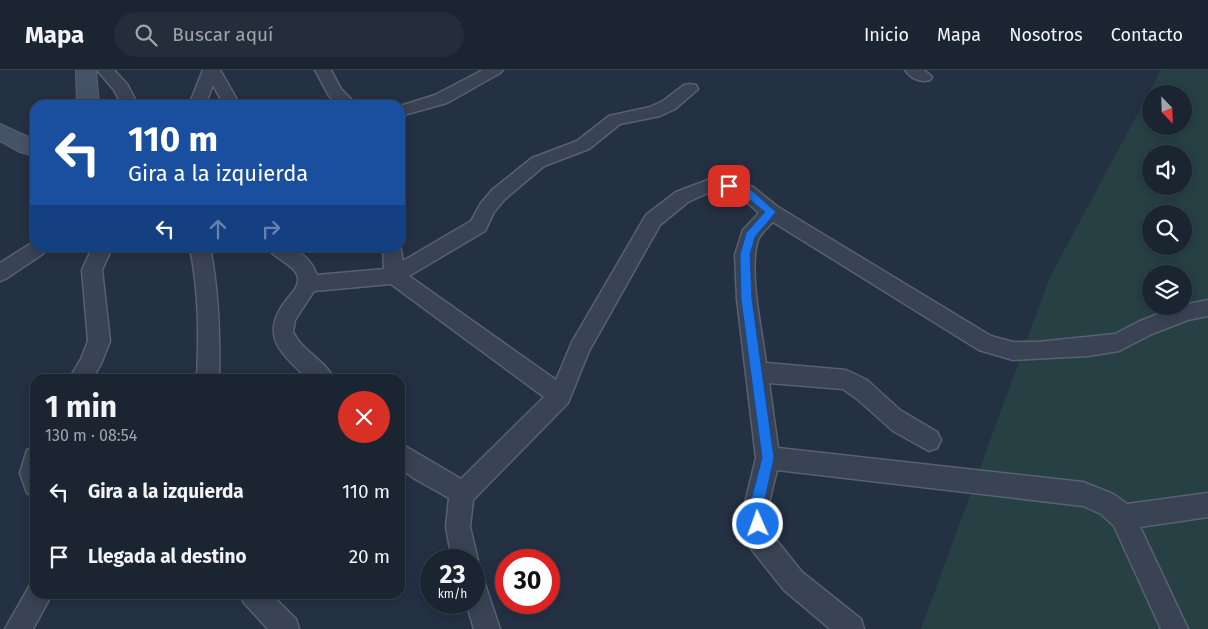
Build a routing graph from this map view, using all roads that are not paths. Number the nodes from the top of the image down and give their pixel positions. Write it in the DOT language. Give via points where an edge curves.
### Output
graph roads {
  1 [pos="86,70"];
  2 [pos="106,70"];
  3 [pos="211,70"];
  4 [pos="323,70"];
  5 [pos="495,70"];
  6 [pos="690,88"];
  7 [pos="87,100"];
  8 [pos="127,100"];
  9 [pos="198,100"];
  10 [pos="229,100"];
  11 [pos="344,100"];
  12 [pos="405,110"];
  13 [pos="0,131"];
  14 [pos="30,147"];
  15 [pos="771,212"];
  16 [pos="31,252"];
  17 [pos="100,252"];
  18 [pos="201,252"];
  19 [pos="283,252"];
  20 [pos="392,252"];
  21 [pos="0,273"];
  22 [pos="394,276"];
  23 [pos="308,284"];
  24 [pos="1208,308"];
  25 [pos="756,372"];
  26 [pos="83,374"];
  27 [pos="208,374"];
  28 [pos="318,374"];
  29 [pos="560,396"];
  30 [pos="929,440"];
  31 [pos="405,458"];
  32 [pos="768,458"];
  33 [pos="463,493"];
  34 [pos="1208,506"];
  35 [pos="1123,517"];
  36 [pos="462,549"];
  37 [pos="36,599"];
  38 [pos="258,599"];
  39 [pos="482,614"];
  40 [pos="18,629"];
  41 [pos="286,629"];
  42 [pos="487,629"];
  43 [pos="851,629"];
  44 [pos="1175,629"];
  1 -- 7 [label="main road"];
  2 -- 8 [label="street"];
  3 -- 9 [label="street"];
  3 -- 10 [label="street"];
  4 -- 11 [label="street" via="335,92"];
  5 -- 12 [label="street" via="440,99"];
  6 -- 22 [label="street" via="654,112 615,120 583,145 538,162 498,195 478,226"];
  13 -- 14 [label="main road"];
  15 -- 24 [label="street" via="986,344 1013,350 1037,351 1119,342 1186,312"];
  15 -- 25 [label="street" via="750,235 745,255"];
  15 -- 29 [label="street" via="747,192 729,186 708,186 682,197 653,220 580,348"];
  16 -- 21 [label="street"];
  17 -- 26 [label="street" via="92,270 99,341"];
  18 -- 27 [label="street" via="210,335"];
  19 -- 23 [label="street" via="305,270"];
  20 -- 22 [label="street"];
  22 -- 23 [label="street"];
  22 -- 29 [label="street"];
  23 -- 28 [label="street" via="284,318 283,332 291,346"];
  25 -- 30 [label="street" via="846,380 858,385 911,431"];
  25 -- 32 [label="street"];
  29 -- 33 [label="street"];
  31 -- 33 [label="street"];
  32 -- 35 [label="street" via="1083,494 1112,505"];
  32 -- 43 [label="street" via="756,508 761,541 793,581"];
  33 -- 36 [label="street" via="458,505 458,537"];
  34 -- 35 [label="street"];
  35 -- 44 [label="street"];
  37 -- 40 [label="street"];
  38 -- 41 [label="street"];
  39 -- 42 [label="street"];
}
